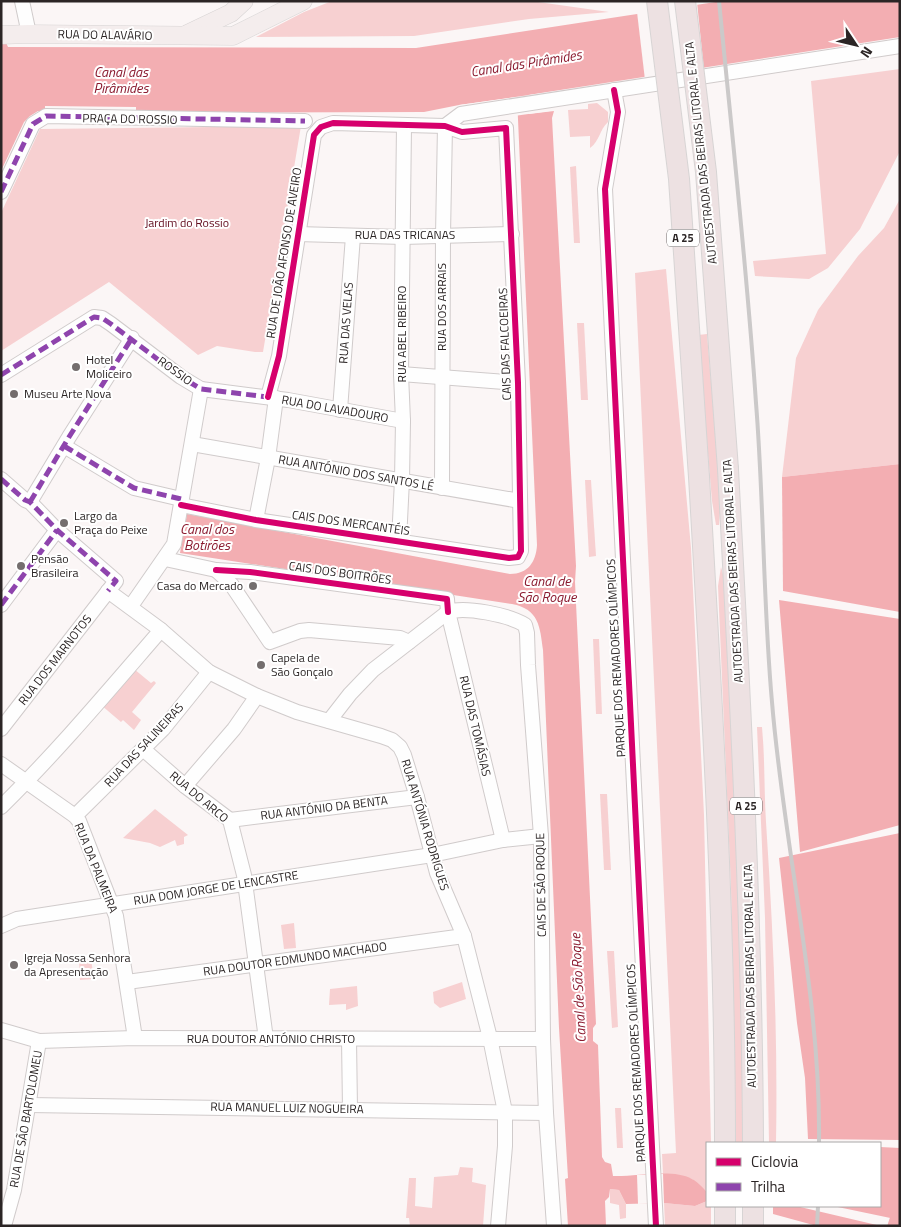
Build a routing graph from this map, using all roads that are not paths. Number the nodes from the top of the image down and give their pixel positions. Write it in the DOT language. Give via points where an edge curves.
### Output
graph roads {
  1 [pos="22,1"];
  2 [pos="244,1"];
  3 [pos="303,1"];
  4 [pos="657,1"];
  5 [pos="685,1"];
  6 [pos="29,34"];
  7 [pos="2,35"];
  8 [pos="182,36"];
  9 [pos="900,46"];
  10 [pos="614,90"];
  11 [pos="305,121"];
  12 [pos="404,126"];
  13 [pos="445,126"];
  14 [pos="1,192"];
  15 [pos="298,234"];
  16 [pos="512,234"];
  17 [pos="443,235"];
  18 [pos="353,236"];
  19 [pos="403,236"];
  20 [pos="132,338"];
  21 [pos="401,374"];
  22 [pos="1,375"];
  23 [pos="442,377"];
  24 [pos="518,382"];
  25 [pos="201,389"];
  26 [pos="272,397"];
  27 [pos="340,410"];
  28 [pos="403,421"];
  29 [pos="192,444"];
  30 [pos="64,446"];
  31 [pos="268,458"];
  32 [pos="1,479"];
  33 [pos="402,480"];
  34 [pos="442,488"];
  35 [pos="520,501"];
  36 [pos="30,502"];
  37 [pos="181,502"];
  38 [pos="256,520"];
  39 [pos="57,530"];
  40 [pos="399,542"];
  41 [pos="518,558"];
  42 [pos="165,559"];
  43 [pos="216,570"];
  44 [pos="108,591"];
  45 [pos="1,606"];
  46 [pos="131,606"];
  47 [pos="448,612"];
  48 [pos="161,630"];
  49 [pos="409,642"];
  50 [pos="209,672"];
  51 [pos="257,696"];
  52 [pos="330,721"];
  53 [pos="1,729"];
  54 [pos="143,749"];
  55 [pos="1,764"];
  56 [pos="26,782"];
  57 [pos="185,786"];
  58 [pos="417,797"];
  59 [pos="1,807"];
  60 [pos="75,816"];
  61 [pos="230,820"];
  62 [pos="541,836"];
  63 [pos="503,840"];
  64 [pos="432,855"];
  65 [pos="246,884"];
  66 [pos="112,904"];
  67 [pos="1,926"];
  68 [pos="464,936"];
  69 [pos="256,964"];
  70 [pos="127,982"];
  71 [pos="1,1030"];
  72 [pos="135,1038"];
  73 [pos="490,1038"];
  74 [pos="543,1038"];
  75 [pos="266,1039"];
  76 [pos="349,1039"];
  77 [pos="39,1041"];
  78 [pos="29,1104"];
  79 [pos="350,1109"];
  80 [pos="505,1112"];
  81 [pos="546,1113"];
  82 [pos="725,1142"];
  83 [pos="753,1142"];
  84 [pos="725,1207"];
  85 [pos="753,1207"];
  86 [pos="4,1226"];
  87 [pos="498,1226"];
  88 [pos="554,1226"];
  89 [pos="656,1226"];
  90 [pos="725,1226"];
  91 [pos="753,1226"];
  1 -- 6 [label="street"];
  2 -- 8 [label="main road" via="232,13"];
  3 -- 8 [label="main road, RUA DO ALAVÁRIO" via="233,36"];
  4 -- 82 [label="highway, AUTOESTRADA DAS BEIRAS LITORAL E ALTA / A 25, bridge" via="679,179 699,476 716,773"];
  5 -- 83 [label="highway, AUTOESTRADA DAS BEIRAS LITORAL E ALTA / A 25, bridge" via="706,172 728,469 744,769"];
  6 -- 7 [label="main road, RUA DO ALAVÁRIO"];
  6 -- 8 [label="main road, RUA DO ALAVÁRIO"];
  9 -- 10 [label="street"];
  10 -- 13 [label="street" via="460,114"];
  10 -- 89 [label="street, PARQUE DOS REMADORES OLÍMPICOS" via="618,112 605,189"];
  11 -- 14 [label="street, PRAÇA DO ROSSIO" via="46,116 33,124"];
  12 -- 13 [label="street"];
  12 -- 15 [label="street, RUA DE JOÃO AFONSO DE AVEIRO" via="333,123 321,127 314,135"];
  12 -- 19 [label="street, RUA ABEL RIBEIRO"];
  13 -- 16 [label="street, CAIS DAS FALCOEIRAS" via="462,132 506,128"];
  13 -- 17 [label="street, RUA DOS ARRAIS"];
  15 -- 18 [label="street, RUA DAS TRICANAS"];
  15 -- 26 [label="street, RUA DE JOÃO AFONSO DE AVEIRO"];
  16 -- 17 [label="street, RUA DAS TRICANAS"];
  16 -- 24 [label="street, CAIS DAS FALCOEIRAS"];
  17 -- 19 [label="street, RUA DAS TRICANAS"];
  17 -- 23 [label="street, RUA DOS ARRAIS"];
  18 -- 19 [label="street, RUA DAS TRICANAS"];
  18 -- 27 [label="street, RUA DAS VELAS"];
  19 -- 21 [label="street, RUA ABEL RIBEIRO"];
  20 -- 22 [label="street, ROSSIO" via="102,318 94,317"];
  20 -- 25 [label="street, ROSSIO"];
  20 -- 30 [label="street"];
  21 -- 23 [label="street"];
  21 -- 28 [label="street, RUA ABEL RIBEIRO"];
  23 -- 24 [label="street"];
  23 -- 34 [label="street, RUA DOS ARRAIS"];
  24 -- 35 [label="street, CAIS DAS FALCOEIRAS"];
  25 -- 26 [label="street, ROSSIO"];
  25 -- 29 [label="street"];
  26 -- 27 [label="street, RUA DO LAVADOURO"];
  26 -- 31 [label="street, RUA DE JOÃO AFONSO DE AVEIRO"];
  27 -- 28 [label="street, RUA DO LAVADOURO"];
  28 -- 33 [label="street, RUA ABEL RIBEIRO"];
  29 -- 31 [label="street, RUA ANTÓNIO DOS SANTOS LÉ"];
  29 -- 37 [label="street"];
  30 -- 36 [label="street"];
  30 -- 37 [label="street" via="134,488"];
  31 -- 33 [label="street, RUA ANTÓNIO DOS SANTOS LÉ"];
  31 -- 38 [label="street, RUA DE JOÃO AFONSO DE AVEIRO"];
  32 -- 36 [label="street"];
  33 -- 34 [label="street, RUA ANTÓNIO DOS SANTOS LÉ"];
  33 -- 40 [label="street, RUA ABEL RIBEIRO"];
  34 -- 35 [label="street, RUA ANTÓNIO DOS SANTOS LÉ"];
  35 -- 41 [label="street, CAIS DAS FALCOEIRAS" via="521,551"];
  36 -- 39 [label="street"];
  37 -- 38 [label="street, CAIS DOS MERCANTÉIS"];
  37 -- 42 [label="street" via="174,544"];
  38 -- 40 [label="street, CAIS DOS MERCANTÉIS"];
  39 -- 44 [label="street" via="116,581"];
  39 -- 45 [label="street"];
  40 -- 41 [label="street, CAIS DOS MERCANTÉIS"];
  42 -- 43 [label="street, CAIS DOS BOITRÕES"];
  42 -- 46 [label="street"];
  43 -- 47 [label="street, CAIS DOS BOITRÕES" via="447,599"];
  43 -- 49 [label="street" via="231,584 270,642 309,630 400,638"];
  44 -- 46 [label="street, RUA ANTÓNIA RODRIGUES"];
  44 -- 53 [label="street, RUA DOS MARNOTOS"];
  46 -- 48 [label="street, RUA ANTÓNIA RODRIGUES"];
  47 -- 49 [label="street"];
  47 -- 62 [label="street, CAIS DE SÃO ROQUE" via="457,609 505,617 525,625"];
  47 -- 63 [label="street, RUA DAS TOMÁSIAS"];
  48 -- 50 [label="street, RUA ANTÓNIA RODRIGUES"];
  48 -- 56 [label="street"];
  49 -- 52 [label="street" via="373,670"];
  50 -- 51 [label="street, RUA ANTÓNIA RODRIGUES"];
  50 -- 54 [label="street, RUA DAS SALINEIRAS"];
  51 -- 52 [label="street, RUA ANTÓNIA RODRIGUES"];
  51 -- 57 [label="street" via="234,729"];
  52 -- 58 [label="street, RUA ANTÓNIA RODRIGUES" via="392,740 404,755"];
  54 -- 57 [label="street, RUA DO ARCO"];
  54 -- 60 [label="street, RUA DAS SALINEIRAS"];
  55 -- 56 [label="street, RUA DA PALMEIRA"];
  56 -- 59 [label="street"];
  56 -- 60 [label="street, RUA DA PALMEIRA"];
  57 -- 61 [label="street, RUA DO ARCO"];
  58 -- 61 [label="street, RUA ANTÓNIO DA BENTA"];
  58 -- 64 [label="street, RUA ANTÓNIA RODRIGUES"];
  60 -- 66 [label="street, RUA DA PALMEIRA" via="80,821"];
  61 -- 65 [label="street, RUA DO ARCO"];
  62 -- 63 [label="street, RUA DOM JORGE DE LENCASTRE"];
  62 -- 74 [label="street, CAIS DE SÃO ROQUE"];
  63 -- 64 [label="street, RUA DOM JORGE DE LENCASTRE"];
  64 -- 65 [label="street, RUA DOM JORGE DE LENCASTRE"];
  64 -- 68 [label="street, RUA ANTÓNIA RODRIGUES"];
  65 -- 66 [label="street, RUA DOM JORGE DE LENCASTRE"];
  65 -- 69 [label="street, RUA DO ARCO"];
  66 -- 67 [label="street, RUA DOM JORGE DE LENCASTRE" via="17,919"];
  66 -- 70 [label="street, RUA DA PALMEIRA"];
  68 -- 69 [label="street, RUA DOUTOR EDMUNDO MACHADO"];
  68 -- 73 [label="street, RUA ANTÓNIA RODRIGUES"];
  69 -- 70 [label="street, RUA DOUTOR EDMUNDO MACHADO"];
  69 -- 75 [label="street, RUA DO ARCO"];
  70 -- 72 [label="street, RUA DA PALMEIRA"];
  71 -- 77 [label="street, RUA DOUTOR ANTÓNIO CHRISTO"];
  72 -- 75 [label="street, RUA DOUTOR ANTÓNIO CHRISTO"];
  72 -- 77 [label="street, RUA DOUTOR ANTÓNIO CHRISTO"];
  73 -- 74 [label="street, RUA DOUTOR ANTÓNIO CHRISTO"];
  73 -- 76 [label="street, RUA DOUTOR ANTÓNIO CHRISTO"];
  73 -- 80 [label="street, RUA ANTÓNIA RODRIGUES"];
  74 -- 81 [label="street, CAIS DE SÃO ROQUE"];
  75 -- 76 [label="street, RUA DOUTOR ANTÓNIO CHRISTO"];
  76 -- 79 [label="street"];
  77 -- 78 [label="street, RUA DE SÃO BARTOLOMEU"];
  78 -- 79 [label="street, RUA MANUEL LUIZ NOGUEIRA"];
  78 -- 86 [label="street, RUA DE SÃO BARTOLOMEU" via="14,1190"];
  79 -- 80 [label="street, RUA MANUEL LUIZ NOGUEIRA"];
  80 -- 81 [label="street, RUA MANUEL LUIZ NOGUEIRA"];
  80 -- 87 [label="street, RUA ANTÓNIA RODRIGUES"];
  81 -- 88 [label="street, CAIS DE SÃO ROQUE"];
  84 -- 90 [label="highway"];
  85 -- 91 [label="highway"];
}
